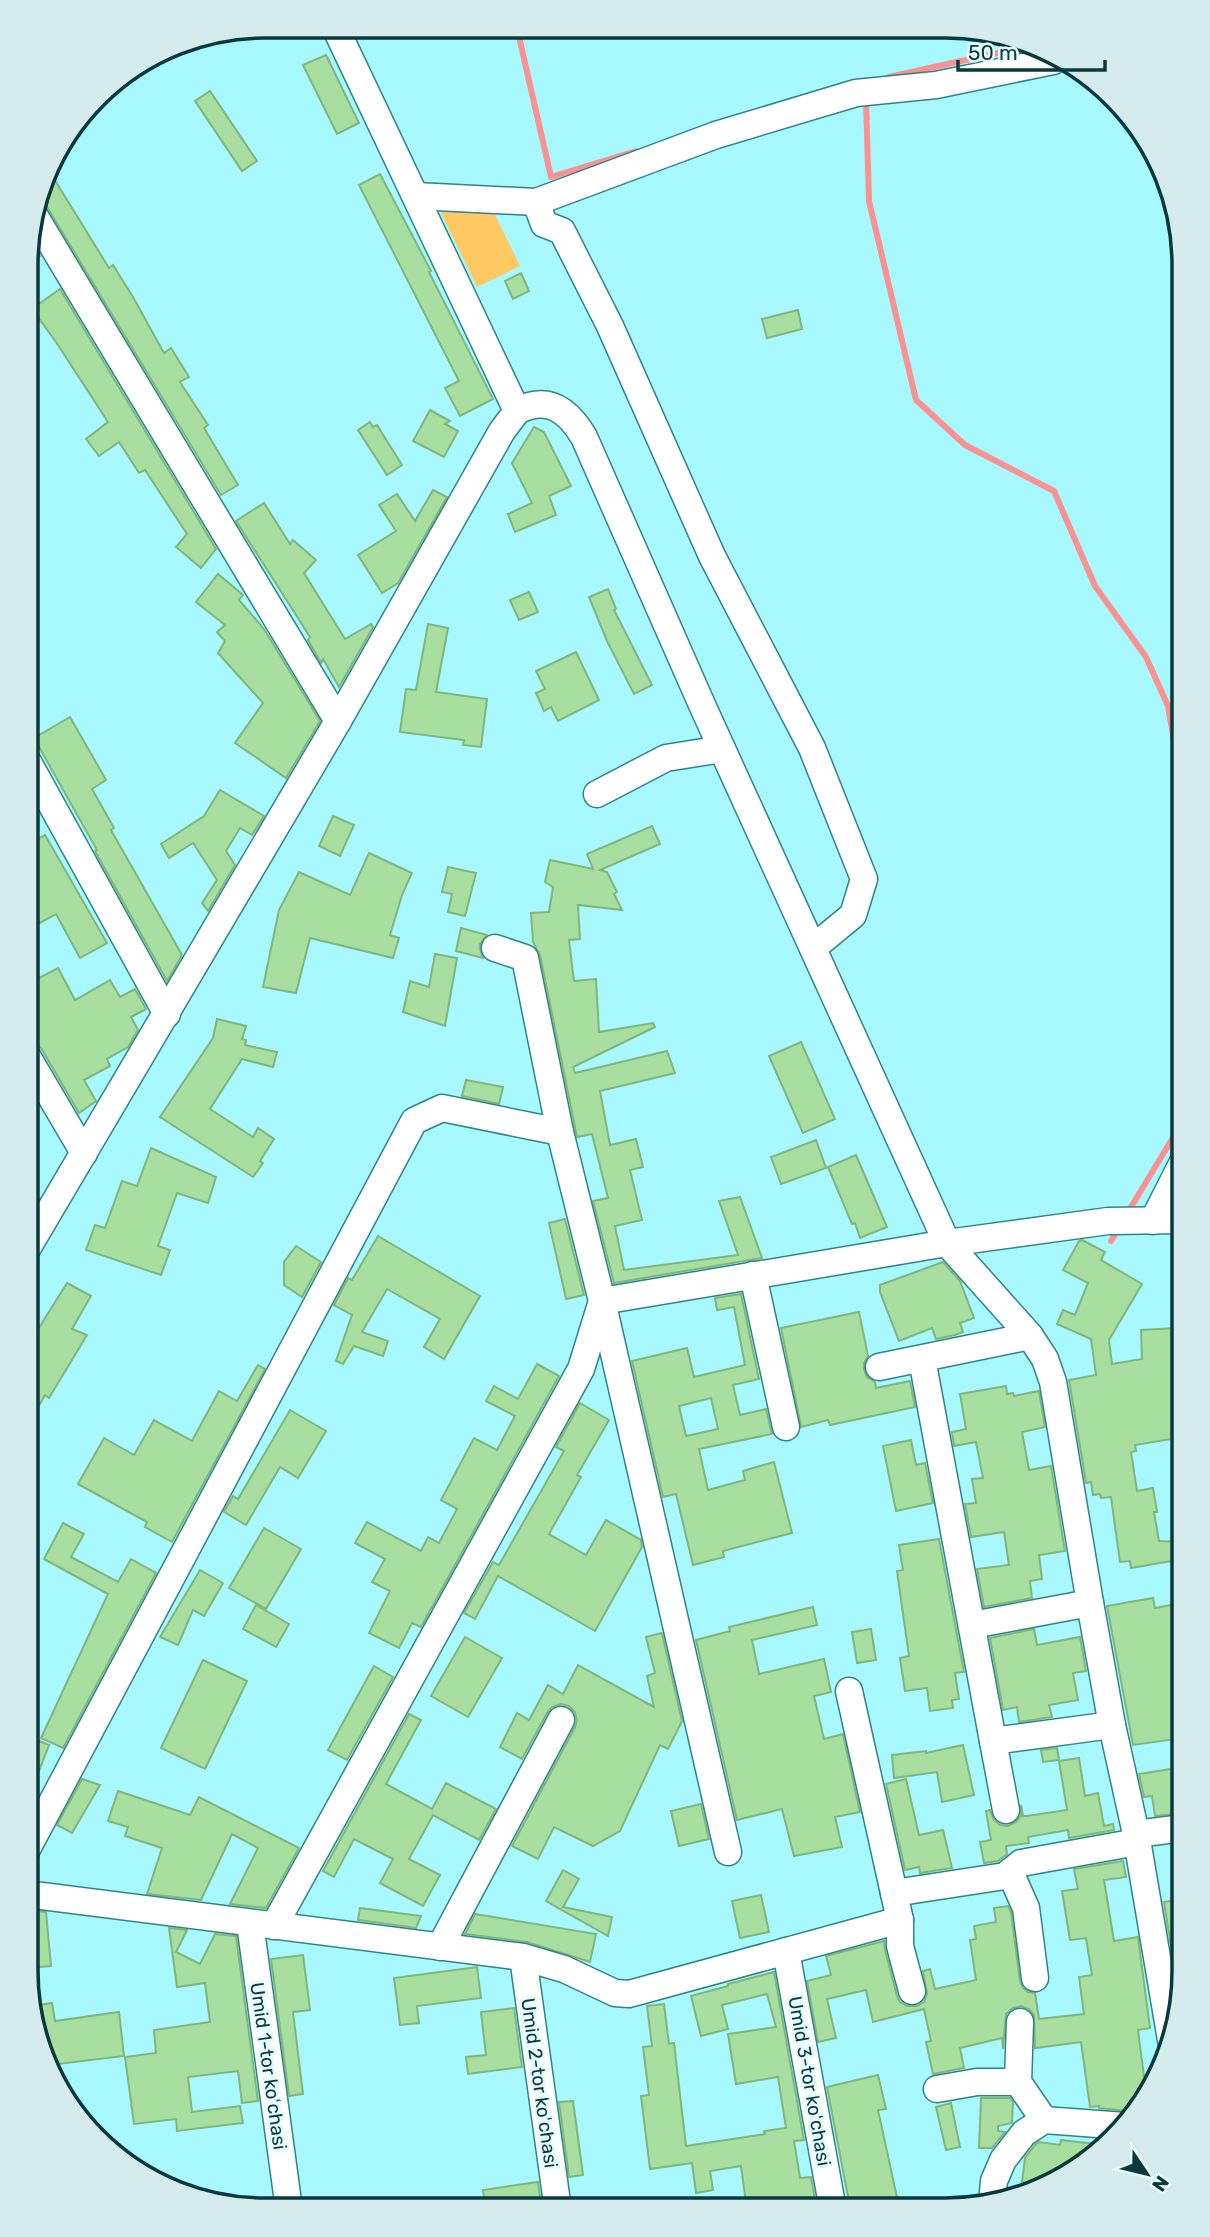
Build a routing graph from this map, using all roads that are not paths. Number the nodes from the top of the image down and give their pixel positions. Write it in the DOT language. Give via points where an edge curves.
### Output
graph roads {
  1 [pos="340,38"];
  2 [pos="1046,62"];
  3 [pos="416,197"];
  4 [pos="536,202"];
  5 [pos="42,228"];
  6 [pos="517,411"];
  7 [pos="338,722"];
  8 [pos="722,750"];
  9 [pos="38,780"];
  10 [pos="597,793"];
  11 [pos="495,948"];
  12 [pos="813,948"];
  13 [pos="167,1014"];
  14 [pos="38,1075"];
  15 [pos="560,1132"];
  16 [pos="84,1153"];
  17 [pos="1171,1176"];
  18 [pos="1171,1220"];
  19 [pos="1131,1221"];
  20 [pos="38,1230"];
  21 [pos="947,1243"];
  22 [pos="753,1275"];
  23 [pos="602,1301"];
  24 [pos="1030,1336"];
  25 [pos="922,1359"];
  26 [pos="879,1367"];
  27 [pos="786,1427"];
  28 [pos="1090,1603"];
  29 [pos="972,1625"];
  30 [pos="849,1691"];
  31 [pos="561,1720"];
  32 [pos="1112,1725"];
  33 [pos="993,1741"];
  34 [pos="1006,1810"];
  35 [pos="38,1828"];
  36 [pos="1171,1831"];
  37 [pos="1137,1838"];
  38 [pos="728,1852"];
  39 [pos="1010,1872"];
  40 [pos="894,1893"];
  41 [pos="38,1896"];
  42 [pos="900,1920"];
  43 [pos="262,1924"];
  44 [pos="440,1947"];
  45 [pos="786,1951"];
  46 [pos="523,1957"];
  47 [pos="1035,1978"];
  48 [pos="912,1992"];
  49 [pos="1167,2016"];
  50 [pos="1020,2022"];
  51 [pos="1018,2082"];
  52 [pos="937,2089"];
  53 [pos="1044,2120"];
  54 [pos="1111,2125"];
  55 [pos="993,2193"];
  56 [pos="288,2198"];
  57 [pos="556,2198"];
  58 [pos="831,2198"];
  1 -- 3 [label="street"];
  2 -- 4 [label="street" via="936,85 865,92 716,135"];
  3 -- 4 [label="street"];
  3 -- 6 [label="street"];
  4 -- 12 [label="street" via="544,224 562,231 610,326 712,556 813,748 864,879 853,915"];
  5 -- 7 [label="street"];
  6 -- 7 [label="street"];
  6 -- 8 [label="street" via="537,405 556,407 572,419 584,437"];
  7 -- 13 [label="street"];
  8 -- 10 [label="street" via="666,758"];
  8 -- 12 [label="street"];
  9 -- 13 [label="street"];
  11 -- 15 [label="street" via="525,958"];
  12 -- 21 [label="street"];
  13 -- 16 [label="street"];
  14 -- 16 [label="street"];
  15 -- 23 [label="street"];
  15 -- 35 [label="street" via="442,1108 414,1121"];
  16 -- 20 [label="street"];
  17 -- 19 [label="street"];
  18 -- 19 [label="street"];
  19 -- 21 [label="street"];
  21 -- 22 [label="street"];
  21 -- 24 [label="street"];
  22 -- 23 [label="street"];
  22 -- 27 [label="street"];
  23 -- 38 [label="street"];
  23 -- 43 [label="street" via="581,1369"];
  24 -- 25 [label="street"];
  24 -- 28 [label="street" via="1053,1382"];
  25 -- 26 [label="street"];
  25 -- 29 [label="street"];
  28 -- 29 [label="street"];
  28 -- 32 [label="street"];
  29 -- 33 [label="street"];
  30 -- 40 [label="street"];
  31 -- 44 [label="street"];
  32 -- 33 [label="street"];
  32 -- 37 [label="street"];
  33 -- 34 [label="street"];
  36 -- 37 [label="street"];
  37 -- 39 [label="street" via="1020,1863"];
  37 -- 49 [label="street"];
  39 -- 40 [label="street"];
  39 -- 47 [label="street" via="1026,1908"];
  40 -- 42 [label="street"];
  41 -- 43 [label="street"];
  42 -- 45 [label="street"];
  42 -- 48 [label="street" via="900,1946"];
  43 -- 44 [label="street"];
  43 -- 56 [label="street, Umid 1-tor koʻchasi"];
  44 -- 46 [label="street"];
  45 -- 46 [label="street" via="629,1994 615,1993 564,1969"];
  45 -- 58 [label="street, Umid 3-tor koʻchasi"];
  46 -- 57 [label="street, Umid 2-tor koʻchasi"];
  50 -- 51 [label="street"];
  51 -- 52 [label="street" via="977,2082"];
  51 -- 53 [label="street"];
  53 -- 54 [label="street"];
  53 -- 55 [label="street" via="1024,2133 1003,2160"];
}
